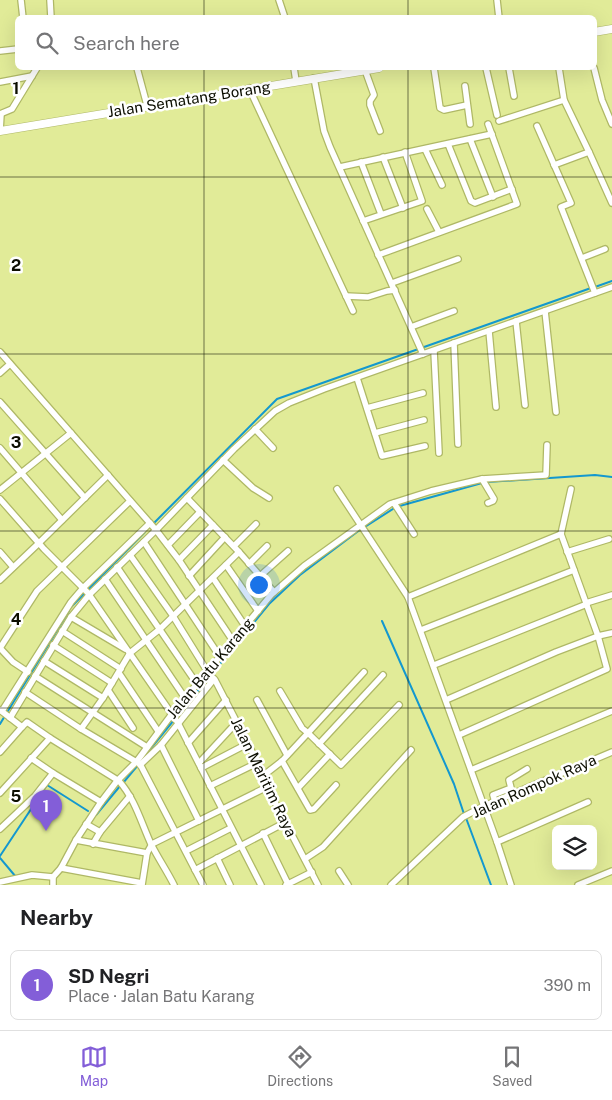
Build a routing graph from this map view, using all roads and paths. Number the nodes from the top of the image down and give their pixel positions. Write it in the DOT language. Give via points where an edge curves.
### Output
graph roads {
  1 [pos="21,0"];
  2 [pos="50,0"];
  3 [pos="279,0"];
  4 [pos="497,0"];
  5 [pos="23,15"];
  6 [pos="51,15"];
  7 [pos="284,15"];
  8 [pos="500,15"];
  9 [pos="612,29"];
  10 [pos="597,32"];
  11 [pos="15,50"];
  12 [pos="0,52"];
  13 [pos="36,70"];
  14 [pos="138,70"];
  15 [pos="365,70"];
  16 [pos="434,70"];
  17 [pos="486,70"];
  18 [pos="509,70"];
  19 [pos="559,70"];
  20 [pos="594,70"];
  21 [pos="295,73"];
  22 [pos="32,76"];
  23 [pos="314,78"];
  24 [pos="0,82"];
  25 [pos="465,86"];
  26 [pos="249,88"];
  27 [pos="514,96"];
  28 [pos="564,100"];
  29 [pos="148,105"];
  30 [pos="467,105"];
  31 [pos="1,115"];
  32 [pos="470,124"];
  33 [pos="488,124"];
  34 [pos="612,124"];
  35 [pos="0,125"];
  36 [pos="537,126"];
  37 [pos="0,131"];
  38 [pos="380,131"];
  39 [pos="492,134"];
  40 [pos="470,139"];
  41 [pos="448,144"];
  42 [pos="425,149"];
  43 [pos="405,152"];
  44 [pos="589,152"];
  45 [pos="383,157"];
  46 [pos="361,162"];
  47 [pos="554,164"];
  48 [pos="340,167"];
  49 [pos="442,184"];
  50 [pos="512,189"];
  51 [pos="492,196"];
  52 [pos="612,203"];
  53 [pos="403,208"];
  54 [pos="427,209"];
  55 [pos="381,214"];
  56 [pos="363,221"];
  57 [pos="439,232"];
  58 [pos="605,249"];
  59 [pos="378,255"];
  60 [pos="582,258"];
  61 [pos="458,259"];
  62 [pos="392,283"];
  63 [pos="612,287"];
  64 [pos="395,290"];
  65 [pos="594,290"];
  66 [pos="346,296"];
  67 [pos="353,311"];
  68 [pos="454,311"];
  69 [pos="545,311"];
  70 [pos="516,321"];
  71 [pos="411,327"];
  72 [pos="489,331"];
  73 [pos="454,344"];
  74 [pos="422,350"];
  75 [pos="434,351"];
  76 [pos="0,352"];
  77 [pos="10,364"];
  78 [pos="0,373"];
  79 [pos="357,378"];
  80 [pos="423,393"];
  81 [pos="0,402"];
  82 [pos="525,405"];
  83 [pos="496,407"];
  84 [pos="367,408"];
  85 [pos="556,412"];
  86 [pos="424,420"];
  87 [pos="255,430"];
  88 [pos="71,433"];
  89 [pos="375,433"];
  90 [pos="458,444"];
  91 [pos="547,445"];
  92 [pos="425,446"];
  93 [pos="0,448"];
  94 [pos="273,448"];
  95 [pos="46,453"];
  96 [pos="439,453"];
  97 [pos="223,460"];
  98 [pos="21,472"];
  99 [pos="108,474"];
  100 [pos="484,482"];
  101 [pos="337,489"];
  102 [pos="571,489"];
  103 [pos="0,490"];
  104 [pos="84,498"];
  105 [pos="187,498"];
  106 [pos="269,498"];
  107 [pos="0,499"];
  108 [pos="130,501"];
  109 [pos="488,503"];
  110 [pos="395,505"];
  111 [pos="200,512"];
  112 [pos="62,520"];
  113 [pos="256,524"];
  114 [pos="213,525"];
  115 [pos="361,526"];
  116 [pos="152,527"];
  117 [pos="414,534"];
  118 [pos="561,534"];
  119 [pos="225,537"];
  120 [pos="609,539"];
  121 [pos="144,542"];
  122 [pos="40,543"];
  123 [pos="168,545"];
  124 [pos="234,546"];
  125 [pos="267,546"];
  126 [pos="288,551"];
  127 [pos="0,552"];
  128 [pos="240,552"];
  129 [pos="567,552"];
  130 [pos="130,555"];
  131 [pos="179,560"];
  132 [pos="249,564"];
  133 [pos="226,565"];
  134 [pos="13,567"];
  135 [pos="117,567"];
  136 [pos="62,568"];
  137 [pos="574,570"];
  138 [pos="189,576"];
  139 [pos="260,576"];
  140 [pos="213,578"];
  141 [pos="105,579"];
  142 [pos="1,581"];
  143 [pos="86,591"];
  144 [pos="199,592"];
  145 [pos="274,592"];
  146 [pos="612,595"];
  147 [pos="408,597"];
  148 [pos="586,603"];
  149 [pos="185,604"];
  150 [pos="258,611"];
  151 [pos="173,616"];
  152 [pos="71,617"];
  153 [pos="245,626"];
  154 [pos="160,629"];
  155 [pos="422,630"];
  156 [pos="62,631"];
  157 [pos="612,633"];
  158 [pos="598,636"];
  159 [pos="146,641"];
  160 [pos="233,641"];
  161 [pos="53,645"];
  162 [pos="0,648"];
  163 [pos="129,652"];
  164 [pos="220,656"];
  165 [pos="44,661"];
  166 [pos="434,665"];
  167 [pos="120,671"];
  168 [pos="28,672"];
  169 [pos="364,672"];
  170 [pos="211,675"];
  171 [pos="384,675"];
  172 [pos="36,676"];
  173 [pos="112,683"];
  174 [pos="197,684"];
  175 [pos="108,690"];
  176 [pos="280,691"];
  177 [pos="25,692"];
  178 [pos="103,698"];
  179 [pos="185,698"];
  180 [pos="226,700"];
  181 [pos="257,700"];
  182 [pos="446,700"];
  183 [pos="399,705"];
  184 [pos="612,711"];
  185 [pos="93,713"];
  186 [pos="5,714"];
  187 [pos="175,719"];
  188 [pos="237,722"];
  189 [pos="22,727"];
  190 [pos="133,728"];
  191 [pos="81,729"];
  192 [pos="158,732"];
  193 [pos="308,733"];
  194 [pos="459,735"];
  195 [pos="50,738"];
  196 [pos="188,743"];
  197 [pos="247,744"];
  198 [pos="319,744"];
  199 [pos="161,745"];
  200 [pos="147,747"];
  201 [pos="411,750"];
  202 [pos="0,752"];
  203 [pos="612,752"];
  204 [pos="287,754"];
  205 [pos="330,754"];
  206 [pos="31,758"];
  207 [pos="282,761"];
  208 [pos="139,763"];
  209 [pos="257,763"];
  210 [pos="200,766"];
  211 [pos="527,769"];
  212 [pos="471,770"];
  213 [pos="53,773"];
  214 [pos="264,775"];
  215 [pos="120,783"];
  216 [pos="336,785"];
  217 [pos="210,786"];
  218 [pos="267,787"];
  219 [pos="298,788"];
  220 [pos="0,794"];
  221 [pos="130,796"];
  222 [pos="101,802"];
  223 [pos="495,802"];
  224 [pos="588,802"];
  225 [pos="484,806"];
  226 [pos="222,809"];
  227 [pos="199,820"];
  228 [pos="286,822"];
  229 [pos="86,824"];
  230 [pos="232,828"];
  231 [pos="0,829"];
  232 [pos="100,832"];
  233 [pos="176,832"];
  234 [pos="263,834"];
  235 [pos="76,840"];
  236 [pos="497,842"];
  237 [pos="93,844"];
  238 [pos="152,844"];
  239 [pos="240,846"];
  240 [pos="186,851"];
  241 [pos="147,853"];
  242 [pos="217,858"];
  243 [pos="305,859"];
  244 [pos="61,868"];
  245 [pos="195,870"];
  246 [pos="339,871"];
  247 [pos="612,871"];
  248 [pos="312,872"];
  249 [pos="169,876"];
  250 [pos="24,877"];
  251 [pos="53,877"];
  252 [pos="0,882"];
  253 [pos="142,884"];
  254 [pos="23,885"];
  255 [pos="53,885"];
  256 [pos="168,885"];
  257 [pos="174,885"];
  258 [pos="203,885"];
  259 [pos="230,885"];
  260 [pos="261,885"];
  261 [pos="288,885"];
  262 [pos="318,885"];
  263 [pos="348,885"];
  264 [pos="391,885"];
  265 [pos="511,885"];
  266 [pos="578,885"];
  1 -- 5 [label="street"];
  2 -- 6 [label="street"];
  3 -- 7 [label="street"];
  4 -- 8 [label="street"];
  9 -- 10 [label="street"];
  11 -- 12 [label="street"];
  13 -- 22 [label="street"];
  14 -- 29 [label="street"];
  15 -- 23 [label="street, Jalan Sematang Borang"];
  15 -- 38 [label="street" via="374,95 370,105"];
  16 -- 30 [label="street" via="440,108"];
  17 -- 28 [label="street" via="498,118"];
  18 -- 27 [label="street"];
  19 -- 28 [label="street"];
  20 -- 34 [label="street"];
  21 -- 23 [label="street, Jalan Sematang Borang"];
  21 -- 26 [label="street, Jalan Sematang Borang"];
  22 -- 24 [label="street"];
  22 -- 31 [label="street" via="12,109"];
  23 -- 48 [label="street" via="324,132"];
  25 -- 30 [label="street"];
  26 -- 29 [label="street, Jalan Sematang Borang"];
  26 -- 66 [label="street"];
  28 -- 44 [label="street"];
  29 -- 37 [label="street, Jalan Sematang Borang"];
  30 -- 32 [label="street"];
  31 -- 35 [label="street"];
  33 -- 39 [label="street"];
  35 -- 37 [label="street"];
  36 -- 47 [label="street"];
  39 -- 40 [label="street"];
  39 -- 50 [label="street"];
  40 -- 41 [label="street"];
  40 -- 51 [label="street"];
  41 -- 42 [label="street"];
  41 -- 51 [label="street" via="471,201 475,203"];
  42 -- 43 [label="street"];
  42 -- 49 [label="street"];
  43 -- 45 [label="street"];
  43 -- 53 [label="street" via="423,200"];
  44 -- 47 [label="street"];
  44 -- 52 [label="street"];
  45 -- 46 [label="street"];
  45 -- 53 [label="street"];
  46 -- 48 [label="street"];
  46 -- 55 [label="street"];
  47 -- 60 [label="street" via="571,203 561,207"];
  48 -- 56 [label="street"];
  50 -- 51 [label="street"];
  50 -- 57 [label="street" via="517,204"];
  53 -- 55 [label="street"];
  54 -- 57 [label="street"];
  55 -- 56 [label="street"];
  56 -- 59 [label="street"];
  57 -- 59 [label="street"];
  58 -- 60 [label="street"];
  59 -- 62 [label="street"];
  60 -- 65 [label="street"];
  61 -- 62 [label="street"];
  62 -- 64 [label="street"];
  63 -- 65 [label="street"];
  64 -- 66 [label="street" via="368,297"];
  64 -- 71 [label="street"];
  65 -- 69 [label="street"];
  66 -- 67 [label="street"];
  68 -- 71 [label="street"];
  69 -- 70 [label="street"];
  69 -- 85 [label="street"];
  70 -- 72 [label="street"];
  70 -- 82 [label="street"];
  71 -- 74 [label="street"];
  72 -- 73 [label="street"];
  72 -- 83 [label="street"];
  73 -- 75 [label="street"];
  73 -- 90 [label="street"];
  74 -- 75 [label="street"];
  74 -- 79 [label="street"];
  75 -- 96 [label="street"];
  76 -- 77 [label="street"];
  77 -- 78 [label="street"];
  77 -- 88 [label="street"];
  79 -- 84 [label="street"];
  79 -- 87 [label="street" via="288,403"];
  80 -- 84 [label="street"];
  81 -- 95 [label="street"];
  84 -- 89 [label="street"];
  86 -- 89 [label="street"];
  87 -- 94 [label="street"];
  87 -- 97 [label="street"];
  88 -- 95 [label="street"];
  88 -- 99 [label="street"];
  89 -- 92 [label="street" via="382,456"];
  91 -- 100 [label="street, Jalan Batu Karang" via="546,475"];
  93 -- 98 [label="street"];
  95 -- 98 [label="street"];
  95 -- 104 [label="street"];
  97 -- 105 [label="street"];
  97 -- 106 [label="street"];
  98 -- 103 [label="street"];
  98 -- 112 [label="street"];
  99 -- 104 [label="street"];
  99 -- 108 [label="street"];
  100 -- 109 [label="street" via="494,500"];
  100 -- 110 [label="street, Jalan Batu Karang" via="431,490"];
  101 -- 115 [label="street"];
  102 -- 118 [label="street"];
  104 -- 112 [label="street"];
  105 -- 111 [label="street"];
  105 -- 116 [label="street"];
  107 -- 122 [label="street"];
  108 -- 116 [label="street"];
  108 -- 136 [label="street"];
  110 -- 115 [label="street, Jalan Batu Karang"];
  110 -- 117 [label="street"];
  111 -- 114 [label="street"];
  111 -- 123 [label="street"];
  112 -- 122 [label="street"];
  113 -- 124 [label="street"];
  114 -- 119 [label="street"];
  114 -- 131 [label="street"];
  115 -- 145 [label="street, Jalan Batu Karang" via="304,566"];
  115 -- 147 [label="street"];
  116 -- 121 [label="street"];
  116 -- 123 [label="street"];
  116 -- 143 [label="street"];
  118 -- 129 [label="street"];
  118 -- 147 [label="street"];
  119 -- 124 [label="street"];
  119 -- 138 [label="street"];
  120 -- 129 [label="street"];
  121 -- 130 [label="street"];
  121 -- 149 [label="street"];
  122 -- 134 [label="street"];
  122 -- 136 [label="street"];
  123 -- 131 [label="street"];
  124 -- 128 [label="street"];
  125 -- 132 [label="street"];
  126 -- 139 [label="street"];
  127 -- 134 [label="street"];
  128 -- 132 [label="street"];
  128 -- 133 [label="street"];
  129 -- 137 [label="street"];
  130 -- 135 [label="street"];
  130 -- 151 [label="street, Jalan Maritim Raya"];
  131 -- 138 [label="street"];
  132 -- 139 [label="street"];
  133 -- 140 [label="street"];
  133 -- 150 [label="street"];
  134 -- 142 [label="street"];
  135 -- 141 [label="street"];
  135 -- 154 [label="street"];
  136 -- 143 [label="street"];
  136 -- 162 [label="street" via="34,594"];
  137 -- 148 [label="street"];
  137 -- 155 [label="street"];
  138 -- 144 [label="street"];
  139 -- 145 [label="street"];
  140 -- 144 [label="street"];
  140 -- 153 [label="street"];
  141 -- 143 [label="street"];
  141 -- 159 [label="street"];
  143 -- 152 [label="street"];
  143 -- 163 [label="street"];
  143 -- 168 [label="street" via="71,602"];
  144 -- 149 [label="street"];
  144 -- 160 [label="street"];
  145 -- 150 [label="street, Jalan Batu Karang"];
  146 -- 148 [label="street"];
  147 -- 155 [label="street"];
  148 -- 158 [label="street"];
  148 -- 166 [label="street"];
  149 -- 151 [label="street"];
  149 -- 164 [label="street"];
  150 -- 153 [label="street, Jalan Batu Karang"];
  151 -- 154 [label="street"];
  151 -- 170 [label="street, Jalan Maritim Raya"];
  152 -- 156 [label="street"];
  152 -- 163 [label="street"];
  153 -- 160 [label="street, Jalan Batu Karang"];
  154 -- 159 [label="street"];
  154 -- 174 [label="street"];
  155 -- 166 [label="street"];
  156 -- 161 [label="street"];
  156 -- 167 [label="street"];
  157 -- 158 [label="street"];
  158 -- 182 [label="street"];
  158 -- 194 [label="street" via="607,669"];
  159 -- 163 [label="street"];
  159 -- 179 [label="street"];
  160 -- 164 [label="street, Jalan Batu Karang"];
  161 -- 165 [label="street"];
  161 -- 173 [label="street"];
  162 -- 168 [label="street" via="12,662"];
  163 -- 167 [label="street"];
  163 -- 187 [label="street"];
  164 -- 170 [label="street, Jalan Batu Karang"];
  165 -- 172 [label="street"];
  165 -- 178 [label="street"];
  166 -- 182 [label="street"];
  167 -- 173 [label="street"];
  167 -- 192 [label="street"];
  168 -- 186 [label="street"];
  169 -- 193 [label="street"];
  170 -- 174 [label="street, Jalan Batu Karang"];
  170 -- 180 [label="street, Jalan Maritim Raya"];
  170 -- 187 [label="street"];
  171 -- 198 [label="street"];
  172 -- 177 [label="street"];
  172 -- 185 [label="street"];
  173 -- 175 [label="street"];
  174 -- 179 [label="street, Jalan Batu Karang"];
  175 -- 178 [label="street"];
  175 -- 190 [label="street"];
  176 -- 193 [label="street"];
  177 -- 186 [label="street"];
  177 -- 191 [label="street"];
  178 -- 185 [label="street"];
  179 -- 187 [label="street, Jalan Batu Karang"];
  180 -- 188 [label="street, Jalan Maritim Raya"];
  180 -- 196 [label="street"];
  181 -- 204 [label="street"];
  182 -- 194 [label="street"];
  183 -- 205 [label="street" via="341,765"];
  184 -- 212 [label="street"];
  185 -- 191 [label="street"];
  185 -- 200 [label="street"];
  186 -- 189 [label="street"];
  187 -- 192 [label="street, Jalan Batu Karang"];
  187 -- 196 [label="street"];
  187 -- 199 [label="street"];
  188 -- 197 [label="street, Jalan Maritim Raya"];
  188 -- 210 [label="street"];
  189 -- 195 [label="street" via="27,722"];
  189 -- 202 [label="street"];
  191 -- 208 [label="street"];
  192 -- 200 [label="street, Jalan Batu Karang"];
  193 -- 198 [label="street"];
  193 -- 204 [label="street"];
  194 -- 212 [label="street"];
  195 -- 206 [label="street"];
  195 -- 215 [label="street"];
  196 -- 210 [label="street"];
  197 -- 209 [label="street, Jalan Maritim Raya"];
  197 -- 210 [label="street"];
  198 -- 205 [label="street"];
  199 -- 208 [label="street"];
  199 -- 227 [label="street"];
  200 -- 208 [label="street, Jalan Batu Karang"];
  201 -- 243 [label="street" via="323,847"];
  203 -- 223 [label="street, Jalan Rompok Raya"];
  204 -- 207 [label="street"];
  205 -- 219 [label="street"];
  206 -- 213 [label="street"];
  206 -- 220 [label="street"];
  207 -- 214 [label="street"];
  207 -- 219 [label="street"];
  208 -- 215 [label="street, Jalan Batu Karang"];
  208 -- 233 [label="street"];
  209 -- 214 [label="street, Jalan Maritim Raya"];
  209 -- 217 [label="street"];
  210 -- 217 [label="street"];
  211 -- 223 [label="street" via="509,780 511,788 493,795"];
  212 -- 225 [label="street"];
  213 -- 222 [label="street"];
  213 -- 231 [label="street" via="35,796"];
  214 -- 218 [label="street, Jalan Maritim Raya"];
  215 -- 221 [label="street"];
  215 -- 222 [label="street, Jalan Batu Karang"];
  216 -- 219 [label="street" via="310,810"];
  217 -- 226 [label="street"];
  218 -- 226 [label="street"];
  218 -- 228 [label="street, Jalan Maritim Raya"];
  221 -- 232 [label="street"];
  221 -- 238 [label="street"];
  222 -- 229 [label="street, Jalan Batu Karang"];
  223 -- 225 [label="street, Jalan Rompok Raya"];
  224 -- 236 [label="street"];
  225 -- 236 [label="street"];
  225 -- 264 [label="street, Jalan Rompok Raya" via="464,817"];
  226 -- 227 [label="street"];
  226 -- 230 [label="street"];
  227 -- 233 [label="street"];
  228 -- 234 [label="street"];
  228 -- 243 [label="street, Jalan Maritim Raya"];
  229 -- 232 [label="street"];
  229 -- 235 [label="street, Jalan Batu Karang"];
  230 -- 239 [label="street"];
  230 -- 240 [label="street"];
  232 -- 237 [label="street"];
  233 -- 238 [label="street"];
  233 -- 240 [label="street"];
  234 -- 239 [label="street"];
  234 -- 261 [label="street"];
  235 -- 237 [label="street"];
  235 -- 244 [label="street, Jalan Batu Karang"];
  236 -- 265 [label="street"];
  237 -- 241 [label="street"];
  238 -- 241 [label="street"];
  238 -- 249 [label="street"];
  239 -- 242 [label="street"];
  239 -- 260 [label="street"];
  240 -- 245 [label="street"];
  241 -- 253 [label="street"];
  242 -- 245 [label="street"];
  242 -- 259 [label="street"];
  243 -- 248 [label="street, Jalan Maritim Raya"];
  244 -- 251 [label="street, Jalan Batu Karang"];
  244 -- 253 [label="street"];
  245 -- 258 [label="street"];
  246 -- 263 [label="street"];
  247 -- 266 [label="street"];
  248 -- 261 [label="street"];
  248 -- 262 [label="street, Jalan Maritim Raya"];
  249 -- 256 [label="street"];
  249 -- 257 [label="street"];
  250 -- 251 [label="street"];
  250 -- 252 [label="street"];
  250 -- 254 [label="street"];
  251 -- 255 [label="street"];
}
